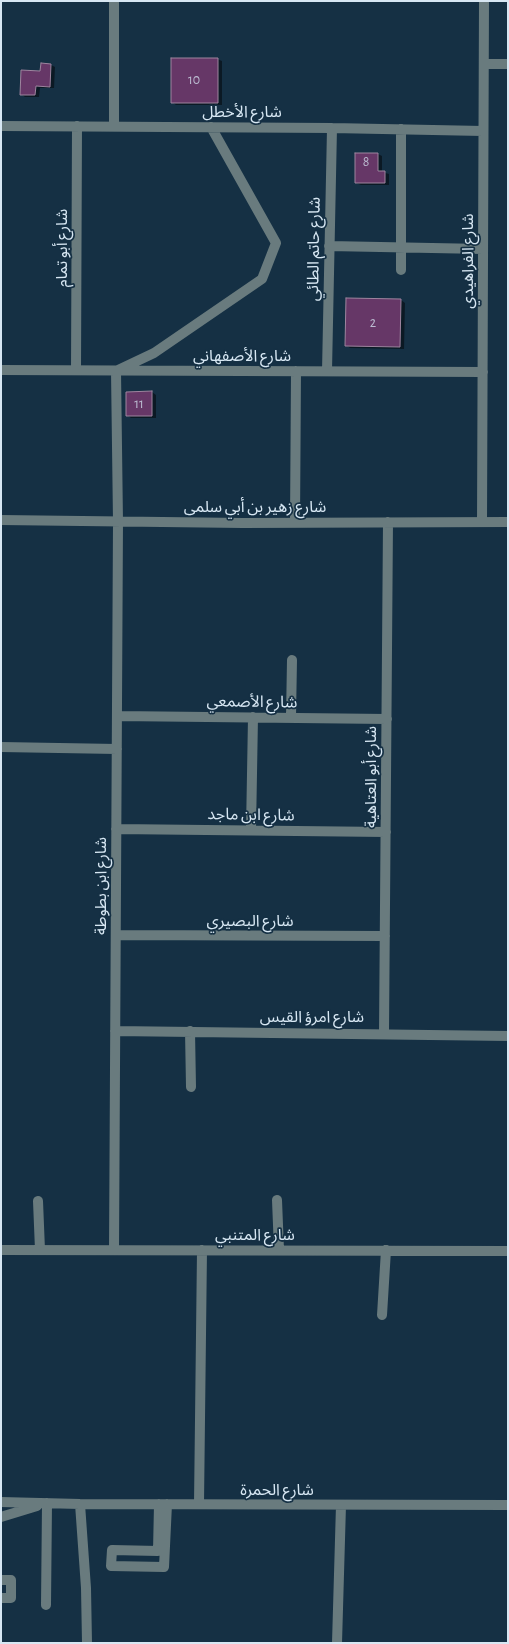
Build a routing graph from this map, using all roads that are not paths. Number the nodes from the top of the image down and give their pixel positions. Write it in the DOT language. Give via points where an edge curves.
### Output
graph roads {
  1 [pos="114,1"];
  2 [pos="484,1"];
  3 [pos="484,64"];
  4 [pos="508,64"];
  5 [pos="1,126"];
  6 [pos="77,126"];
  7 [pos="114,126"];
  8 [pos="211,127"];
  9 [pos="332,128"];
  10 [pos="401,129"];
  11 [pos="484,131"];
  12 [pos="329,246"];
  13 [pos="401,247"];
  14 [pos="483,249"];
  15 [pos="401,270"];
  16 [pos="1,370"];
  17 [pos="76,370"];
  18 [pos="116,370"];
  19 [pos="296,371"];
  20 [pos="327,371"];
  21 [pos="483,372"];
  22 [pos="1,520"];
  23 [pos="118,522"];
  24 [pos="388,522"];
  25 [pos="482,522"];
  26 [pos="508,522"];
  27 [pos="295,523"];
  28 [pos="292,660"];
  29 [pos="117,716"];
  30 [pos="253,717"];
  31 [pos="291,717"];
  32 [pos="387,719"];
  33 [pos="1,747"];
  34 [pos="117,749"];
  35 [pos="116,829"];
  36 [pos="251,830"];
  37 [pos="386,832"];
  38 [pos="116,935"];
  39 [pos="385,936"];
  40 [pos="115,1031"];
  41 [pos="190,1031"];
  42 [pos="384,1033"];
  43 [pos="508,1036"];
  44 [pos="190,1087"];
  45 [pos="277,1200"];
  46 [pos="38,1202"];
  47 [pos="1,1250"];
  48 [pos="40,1250"];
  49 [pos="114,1250"];
  50 [pos="202,1250"];
  51 [pos="279,1250"];
  52 [pos="386,1250"];
  53 [pos="508,1251"];
  54 [pos="382,1315"];
  55 [pos="1,1502"];
  56 [pos="47,1504"];
  57 [pos="80,1504"];
  58 [pos="163,1504"];
  59 [pos="199,1504"];
  60 [pos="341,1505"];
  61 [pos="508,1505"];
  62 [pos="1,1517"];
  63 [pos="1,1580"];
  64 [pos="1,1598"];
  65 [pos="46,1605"];
  66 [pos="87,1643"];
  67 [pos="337,1643"];
  1 -- 7 [label="street"];
  2 -- 3 [label="street, شارع الفراهيدي"];
  3 -- 4 [label="street"];
  3 -- 11 [label="street, شارع الفراهيدي"];
  5 -- 6 [label="street, شارع الأخطل"];
  6 -- 7 [label="street, شارع الأخطل"];
  6 -- 17 [label="street, شارع أبو تمام"];
  7 -- 8 [label="street, شارع الأخطل"];
  8 -- 9 [label="street, شارع الأخطل"];
  8 -- 18 [label="street" via="276,243 270,262 262,279 154,353"];
  9 -- 10 [label="street, شارع الأخطل"];
  9 -- 12 [label="street, شارع حاتم الطائي"];
  10 -- 11 [label="street, شارع الأخطل"];
  10 -- 13 [label="street"];
  11 -- 14 [label="street, شارع الفراهيدي"];
  12 -- 13 [label="street"];
  12 -- 20 [label="street, شارع حاتم الطائي"];
  13 -- 14 [label="street"];
  13 -- 15 [label="street"];
  14 -- 21 [label="street, شارع الفراهيدي"];
  16 -- 17 [label="street, شارع الأصفهاني"];
  17 -- 18 [label="street, شارع الأصفهاني"];
  18 -- 19 [label="street, شارع الأصفهاني"];
  18 -- 23 [label="street, شارع ابن بطوطة"];
  19 -- 20 [label="street, شارع الأصفهاني"];
  19 -- 27 [label="street"];
  20 -- 21 [label="street, شارع الأصفهاني"];
  21 -- 25 [label="street, شارع الفراهيدي"];
  22 -- 23 [label="street, شارع زهير بن أبي سلمى"];
  23 -- 27 [label="street, شارع زهير بن أبي سلمى"];
  23 -- 29 [label="street, شارع ابن بطوطة"];
  24 -- 25 [label="street, شارع زهير بن أبي سلمى"];
  24 -- 27 [label="street, شارع زهير بن أبي سلمى"];
  24 -- 32 [label="street, شارع أبو العتاهية"];
  25 -- 26 [label="street, شارع زهير بن أبي سلمى"];
  28 -- 31 [label="street"];
  29 -- 30 [label="street, شارع الأصمعي"];
  29 -- 34 [label="street, شارع ابن بطوطة"];
  30 -- 31 [label="street, شارع الأصمعي"];
  30 -- 36 [label="street"];
  31 -- 32 [label="street, شارع الأصمعي"];
  32 -- 37 [label="street, شارع أبو العتاهية"];
  33 -- 34 [label="street"];
  34 -- 35 [label="street, شارع ابن بطوطة"];
  35 -- 36 [label="street, شارع ابن ماجد"];
  35 -- 38 [label="street, شارع ابن بطوطة"];
  36 -- 37 [label="street, شارع ابن ماجد"];
  37 -- 39 [label="street, شارع أبو العتاهية"];
  38 -- 39 [label="street, شارع البصيري"];
  38 -- 40 [label="street, شارع ابن بطوطة"];
  39 -- 42 [label="street, شارع أبو العتاهية"];
  40 -- 41 [label="street, شارع امرؤ القيس"];
  40 -- 49 [label="street, شارع ابن بطوطة"];
  41 -- 42 [label="street, شارع امرؤ القيس"];
  41 -- 44 [label="street"];
  42 -- 43 [label="street, شارع امرؤ القيس"];
  45 -- 51 [label="street"];
  46 -- 48 [label="street"];
  47 -- 48 [label="street, شارع المتنبي"];
  48 -- 49 [label="street, شارع المتنبي"];
  49 -- 50 [label="street, شارع المتنبي"];
  50 -- 51 [label="street, شارع المتنبي"];
  50 -- 59 [label="street"];
  51 -- 52 [label="street, شارع المتنبي"];
  52 -- 53 [label="street, شارع المتنبي"];
  52 -- 54 [label="street"];
  55 -- 56 [label="street, شارع الحمرة"];
  56 -- 57 [label="street, شارع الحمرة"];
  56 -- 62 [label="street, شارع الحمرة"];
  56 -- 65 [label="street"];
  57 -- 58 [label="street, شارع الحمرة"];
  57 -- 66 [label="street"];
  58 -- 58 [label="street" via="158,1551 112,1550 111,1566 164,1567"];
  58 -- 59 [label="street, شارع الحمرة"];
  59 -- 60 [label="street, شارع الحمرة"];
  60 -- 61 [label="street, شارع الحمرة"];
  60 -- 67 [label="street"];
  63 -- 64 [label="street" via="11,1580 11,1598"];
}
